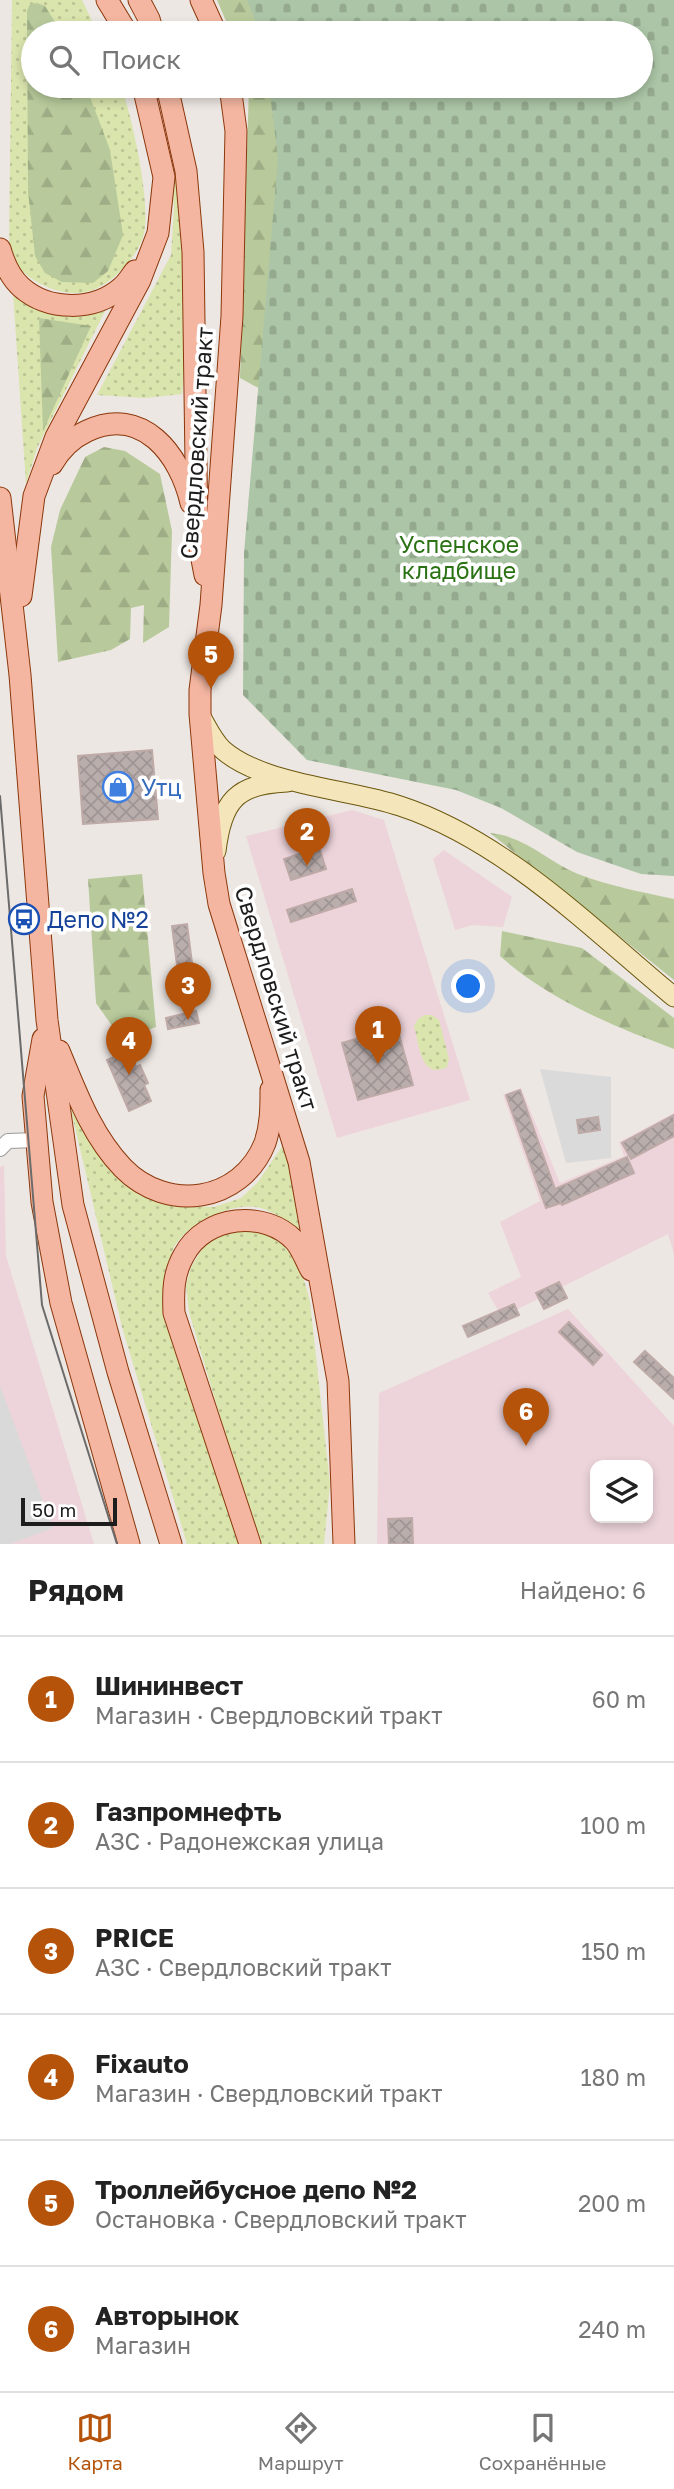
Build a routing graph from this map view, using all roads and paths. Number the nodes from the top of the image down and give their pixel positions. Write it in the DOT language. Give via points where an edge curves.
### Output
graph roads {
  1 [pos="107,0"];
  2 [pos="139,0"];
  3 [pos="201,0"];
  4 [pos="120,21"];
  5 [pos="150,21"];
  6 [pos="211,21"];
  7 [pos="146,98"];
  8 [pos="170,98"];
  9 [pos="232,98"];
  10 [pos="158,233"];
  11 [pos="0,249"];
  12 [pos="34,496"];
  13 [pos="0,498"];
  14 [pos="197,533"];
  15 [pos="211,605"];
  16 [pos="19,675"];
  17 [pos="200,714"];
  18 [pos="295,782"];
  19 [pos="214,873"];
  20 [pos="674,997"];
  21 [pos="47,1020"];
  22 [pos="271,1068"];
  23 [pos="37,1140"];
  24 [pos="0,1149"];
  25 [pos="320,1287"];
  26 [pos="343,1497"];
  27 [pos="129,1544"];
  28 [pos="171,1544"];
  29 [pos="250,1544"];
  30 [pos="333,1544"];
  31 [pos="344,1544"];
  1 -- 4 [label="main road"];
  2 -- 5 [label="main road"];
  3 -- 6 [label="main road"];
  7 -- 10 [label="main road" via="164,177"];
  8 -- 14 [label="main road" via="186,171 193,252"];
  9 -- 15 [label="main road, Свердловский тракт" via="236,131 232,316"];
  10 -- 11 [label="main road" via="143,262 121,288 91,304 43,301 21,287"];
  10 -- 12 [label="main road" via="140,280 56,436"];
  12 -- 14 [label="main road, Свердловский тракт" via="55,458 75,436 99,425 123,422 158,439 172,456 188,489"];
  12 -- 16 [label="main road" via="21,580"];
  13 -- 16 [label="main road"];
  14 -- 15 [label="main road"];
  15 -- 17 [label="main road, Свердловский тракт"];
  16 -- 21 [label="main road"];
  17 -- 18 [label="street" via="223,751"];
  17 -- 19 [label="main road, Свердловский тракт"];
  18 -- 19 [label="street" via="248,788 233,799 219,828"];
  18 -- 20 [label="street" via="400,806 466,834 523,872"];
  19 -- 22 [label="main road, Свердловский тракт" via="219,904"];
  21 -- 22 [label="main road" via="98,1136 124,1169 170,1195 198,1197 220,1190 250,1167 264,1143 271,1117"];
  21 -- 23 [label="main road" via="33,1096"];
  21 -- 28 [label="main road" via="73,1205"];
  22 -- 25 [label="main road, Свердловский тракт" via="299,1162"];
  23 -- 24 [label="street" via="8,1141"];
  23 -- 27 [label="main road" via="42,1202 61,1303"];
  25 -- 26 [label="main road, Свердловский тракт" via="338,1381"];
  25 -- 29 [label="main road" via="297,1242 279,1228 251,1219 225,1223 200,1235 184,1254 172,1283 174,1313"];
  26 -- 30 [label="main road"];
  26 -- 31 [label="main road, Свердловский тракт"];
}
